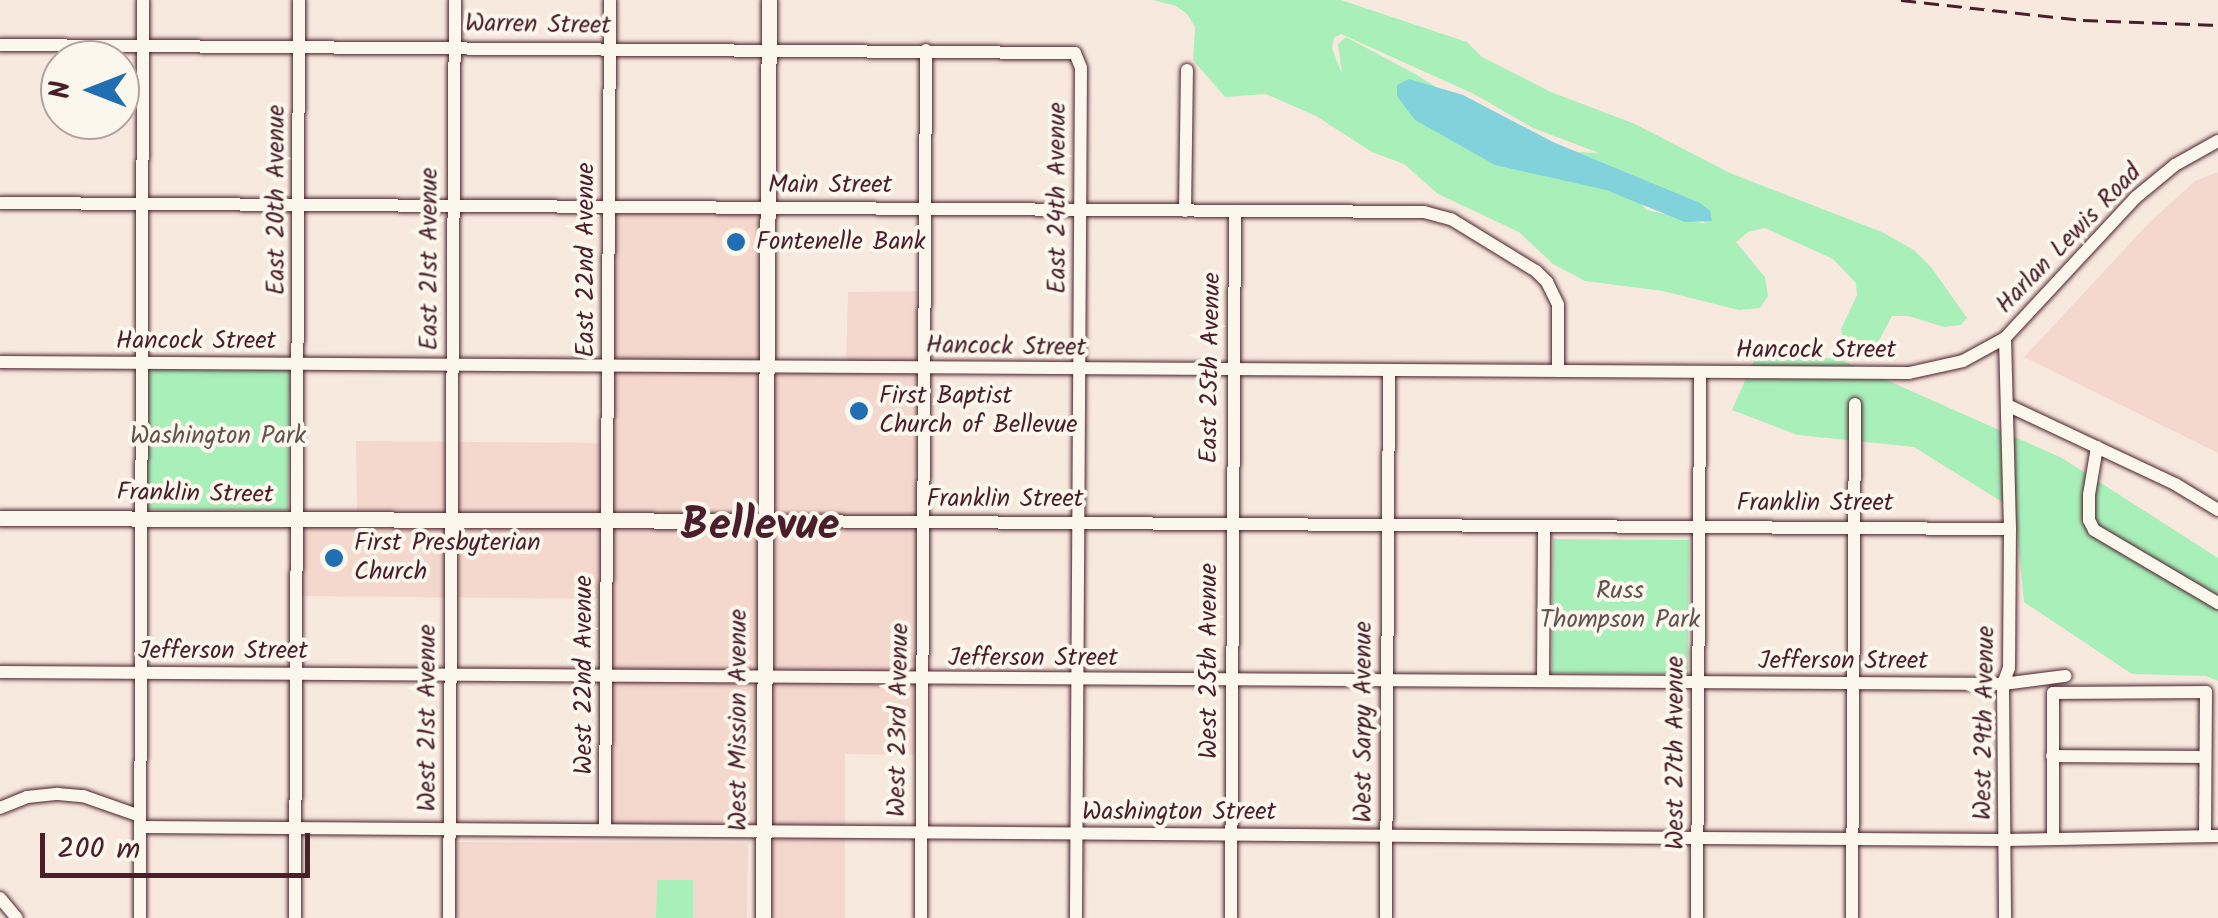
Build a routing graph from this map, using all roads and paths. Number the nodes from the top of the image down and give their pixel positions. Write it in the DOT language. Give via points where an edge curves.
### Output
graph roads {
  1 [pos="144,0"];
  2 [pos="300,0"];
  3 [pos="456,0"];
  4 [pos="610,0"];
  5 [pos="769,0"];
  6 [pos="0,45"];
  7 [pos="144,46"];
  8 [pos="300,46"];
  9 [pos="456,47"];
  10 [pos="609,48"];
  11 [pos="768,48"];
  12 [pos="926,50"];
  13 [pos="1075,53"];
  14 [pos="1188,70"];
  15 [pos="2218,141"];
  16 [pos="0,203"];
  17 [pos="143,203"];
  18 [pos="299,206"];
  19 [pos="452,207"];
  20 [pos="608,207"];
  21 [pos="766,207"];
  22 [pos="926,208"];
  23 [pos="1080,211"];
  24 [pos="1185,211"];
  25 [pos="1235,211"];
  26 [pos="2005,338"];
  27 [pos="0,362"];
  28 [pos="143,364"];
  29 [pos="298,364"];
  30 [pos="452,364"];
  31 [pos="608,366"];
  32 [pos="766,366"];
  33 [pos="924,368"];
  34 [pos="1080,370"];
  35 [pos="1234,370"];
  36 [pos="1390,372"];
  37 [pos="1558,372"];
  38 [pos="1700,372"];
  39 [pos="1855,404"];
  40 [pos="2007,406"];
  41 [pos="2097,447"];
  42 [pos="2218,510"];
  43 [pos="0,518"];
  44 [pos="141,518"];
  45 [pos="452,519"];
  46 [pos="298,520"];
  47 [pos="608,520"];
  48 [pos="764,522"];
  49 [pos="924,523"];
  50 [pos="1079,524"];
  51 [pos="1232,524"];
  52 [pos="1388,526"];
  53 [pos="1544,526"];
  54 [pos="1700,528"];
  55 [pos="1853,529"];
  56 [pos="2010,529"];
  57 [pos="2218,603"];
  58 [pos="0,672"];
  59 [pos="140,673"];
  60 [pos="296,674"];
  61 [pos="451,675"];
  62 [pos="606,676"];
  63 [pos="2065,676"];
  64 [pos="765,678"];
  65 [pos="923,680"];
  66 [pos="1077,680"];
  67 [pos="1232,680"];
  68 [pos="1388,681"];
  69 [pos="1543,681"];
  70 [pos="1699,683"];
  71 [pos="1854,684"];
  72 [pos="2003,684"];
  73 [pos="2052,756"];
  74 [pos="2205,756"];
  75 [pos="0,808"];
  76 [pos="140,821"];
  77 [pos="295,828"];
  78 [pos="450,830"];
  79 [pos="605,830"];
  80 [pos="764,832"];
  81 [pos="921,833"];
  82 [pos="1076,834"];
  83 [pos="1231,834"];
  84 [pos="1386,836"];
  85 [pos="2211,836"];
  86 [pos="1698,838"];
  87 [pos="1852,839"];
  88 [pos="2006,840"];
  89 [pos="2053,840"];
  90 [pos="0,898"];
  91 [pos="17,918"];
  92 [pos="140,918"];
  93 [pos="295,918"];
  94 [pos="449,918"];
  95 [pos="763,918"];
  96 [pos="921,918"];
  97 [pos="1076,918"];
  98 [pos="1231,918"];
  99 [pos="1386,918"];
  100 [pos="1698,918"];
  101 [pos="1852,918"];
  102 [pos="2006,918"];
  1 -- 7 [label="street"];
  2 -- 8 [label="street, East 20th Avenue"];
  3 -- 9 [label="street, East 21st Avenue"];
  4 -- 10 [label="street, East 22nd Avenue"];
  5 -- 11 [label="main road, West Mission Avenue"];
  6 -- 7 [label="street, Warren Street"];
  7 -- 8 [label="street, Warren Street"];
  7 -- 17 [label="street"];
  8 -- 9 [label="street, Warren Street"];
  8 -- 18 [label="street, East 20th Avenue"];
  9 -- 10 [label="street, Warren Street"];
  9 -- 19 [label="street, East 21st Avenue"];
  10 -- 11 [label="street, Warren Street"];
  10 -- 20 [label="street, East 22nd Avenue"];
  11 -- 12 [label="street, Warren Street"];
  11 -- 21 [label="main road, West Mission Avenue"];
  12 -- 13 [label="street, Warren Street"];
  12 -- 22 [label="street, West 23rd Avenue"];
  13 -- 23 [label="street, East 24th Avenue" via="1081,68"];
  14 -- 24 [label="street"];
  15 -- 26 [label="street, Harlan Lewis Road" via="2135,198"];
  16 -- 17 [label="street, Main Street"];
  17 -- 18 [label="street, Main Street"];
  17 -- 28 [label="street"];
  18 -- 19 [label="street, Main Street"];
  18 -- 29 [label="street, East 20th Avenue"];
  19 -- 20 [label="street, Main Street"];
  19 -- 30 [label="street, East 21st Avenue"];
  20 -- 21 [label="street, Main Street"];
  20 -- 31 [label="street, East 22nd Avenue"];
  21 -- 22 [label="street, Main Street"];
  21 -- 32 [label="main road, West Mission Avenue"];
  22 -- 23 [label="street, Main Street"];
  22 -- 33 [label="street, West 23rd Avenue"];
  23 -- 24 [label="street, Main Street"];
  23 -- 34 [label="street, East 24th Avenue"];
  24 -- 25 [label="street, Main Street"];
  25 -- 35 [label="street, East 25th Avenue"];
  25 -- 37 [label="street, Main Street" via="1424,212 1451,219 1546,282 1558,305"];
  26 -- 38 [label="street, Hancock Street" via="1963,361 1909,373"];
  26 -- 40 [label="street, West 29th Avenue"];
  27 -- 28 [label="street, Hancock Street"];
  28 -- 29 [label="street, Hancock Street"];
  28 -- 44 [label="street"];
  29 -- 30 [label="street, Hancock Street"];
  29 -- 46 [label="street, East 20th Avenue"];
  30 -- 31 [label="street, Hancock Street"];
  30 -- 45 [label="street, East 21st Avenue"];
  31 -- 32 [label="street, Hancock Street"];
  31 -- 47 [label="street, East 22nd Avenue"];
  32 -- 33 [label="street, Hancock Street"];
  32 -- 48 [label="main road, West Mission Avenue"];
  33 -- 34 [label="street, Hancock Street"];
  33 -- 49 [label="street, West 23rd Avenue"];
  34 -- 35 [label="street, Hancock Street"];
  34 -- 50 [label="street, East 24th Avenue"];
  35 -- 36 [label="street, Hancock Street"];
  35 -- 51 [label="street, East 25th Avenue"];
  36 -- 37 [label="street, Hancock Street"];
  36 -- 52 [label="street, West Sarpy Avenue"];
  37 -- 38 [label="street, Hancock Street"];
  38 -- 54 [label="street, West 27th Avenue"];
  39 -- 55 [label="street"];
  40 -- 41 [label="street"];
  40 -- 56 [label="street, West 29th Avenue"];
  41 -- 42 [label="street"];
  41 -- 57 [label="street" via="2088,520 2094,530"];
  43 -- 44 [label="main road, Franklin Street"];
  44 -- 46 [label="main road, Franklin Street"];
  44 -- 59 [label="street"];
  45 -- 46 [label="main road, Franklin Street"];
  45 -- 47 [label="main road, Franklin Street"];
  45 -- 61 [label="street, West 21st Avenue"];
  46 -- 60 [label="street, East 20th Avenue"];
  47 -- 48 [label="main road, Franklin Street"];
  47 -- 62 [label="street, West 22nd Avenue"];
  48 -- 49 [label="street, Franklin Street"];
  48 -- 64 [label="main road, West Mission Avenue"];
  49 -- 50 [label="street, Franklin Street"];
  49 -- 65 [label="street, West 23rd Avenue"];
  50 -- 51 [label="street, Franklin Street"];
  50 -- 66 [label="street, East 24th Avenue"];
  51 -- 52 [label="street, Franklin Street"];
  51 -- 67 [label="street, West 25th Avenue"];
  52 -- 53 [label="street, Franklin Street"];
  52 -- 68 [label="street, West Sarpy Avenue"];
  53 -- 54 [label="street, Franklin Street"];
  53 -- 69 [label="street"];
  54 -- 55 [label="street, Franklin Street"];
  54 -- 70 [label="street, West 27th Avenue"];
  55 -- 56 [label="street, Franklin Street"];
  55 -- 71 [label="street"];
  56 -- 72 [label="street, West 29th Avenue" via="2009,668"];
  58 -- 59 [label="street, Jefferson Street"];
  59 -- 60 [label="street, Jefferson Street"];
  59 -- 76 [label="street"];
  60 -- 61 [label="street, Jefferson Street"];
  60 -- 77 [label="street, East 20th Avenue"];
  61 -- 62 [label="street, Jefferson Street"];
  61 -- 78 [label="street, West 21st Avenue"];
  62 -- 64 [label="street, Jefferson Street"];
  62 -- 79 [label="street, West 22nd Avenue"];
  63 -- 72 [label="street, Jefferson Street"];
  64 -- 65 [label="street, Jefferson Street"];
  64 -- 80 [label="main road, West Mission Avenue"];
  65 -- 66 [label="street, Jefferson Street"];
  65 -- 81 [label="street, West 23rd Avenue"];
  66 -- 67 [label="street, Jefferson Street"];
  66 -- 82 [label="street, East 24th Avenue"];
  67 -- 68 [label="street, Jefferson Street"];
  67 -- 83 [label="street, West 25th Avenue"];
  68 -- 69 [label="street, Jefferson Street"];
  68 -- 84 [label="street, West Sarpy Avenue"];
  69 -- 70 [label="street, Jefferson Street"];
  70 -- 71 [label="street, Jefferson Street"];
  70 -- 86 [label="street, West 27th Avenue"];
  71 -- 72 [label="street, Jefferson Street"];
  71 -- 87 [label="street"];
  72 -- 88 [label="street, West 29th Avenue"];
  73 -- 74 [label="street"];
  73 -- 74 [label="street" via="2053,693 2206,692"];
  73 -- 89 [label="street"];
  74 -- 85 [label="street"];
  75 -- 76 [label="street, Washington Street" via="27,797 83,796"];
  76 -- 77 [label="street, Washington Street"];
  76 -- 92 [label="street"];
  77 -- 78 [label="street, Washington Street"];
  77 -- 93 [label="street, East 20th Avenue"];
  78 -- 79 [label="street, Washington Street"];
  78 -- 94 [label="street, West 21st Avenue"];
  79 -- 80 [label="street, Washington Street"];
  80 -- 81 [label="street, Washington Street"];
  80 -- 95 [label="main road, West Mission Avenue"];
  81 -- 82 [label="street, Washington Street"];
  81 -- 96 [label="street, West 23rd Avenue"];
  82 -- 83 [label="street, Washington Street"];
  82 -- 97 [label="street, East 24th Avenue"];
  83 -- 84 [label="street, Washington Street"];
  83 -- 98 [label="street, West 25th Avenue"];
  84 -- 86 [label="street, Washington Street"];
  84 -- 99 [label="street, West Sarpy Avenue"];
  85 -- 89 [label="street, Washington Street"];
  86 -- 87 [label="street, Washington Street"];
  86 -- 100 [label="street, West 27th Avenue"];
  87 -- 88 [label="street, Washington Street"];
  87 -- 101 [label="street"];
  88 -- 89 [label="street, Washington Street"];
  88 -- 102 [label="street, West 29th Avenue"];
  90 -- 91 [label="street"];
}
